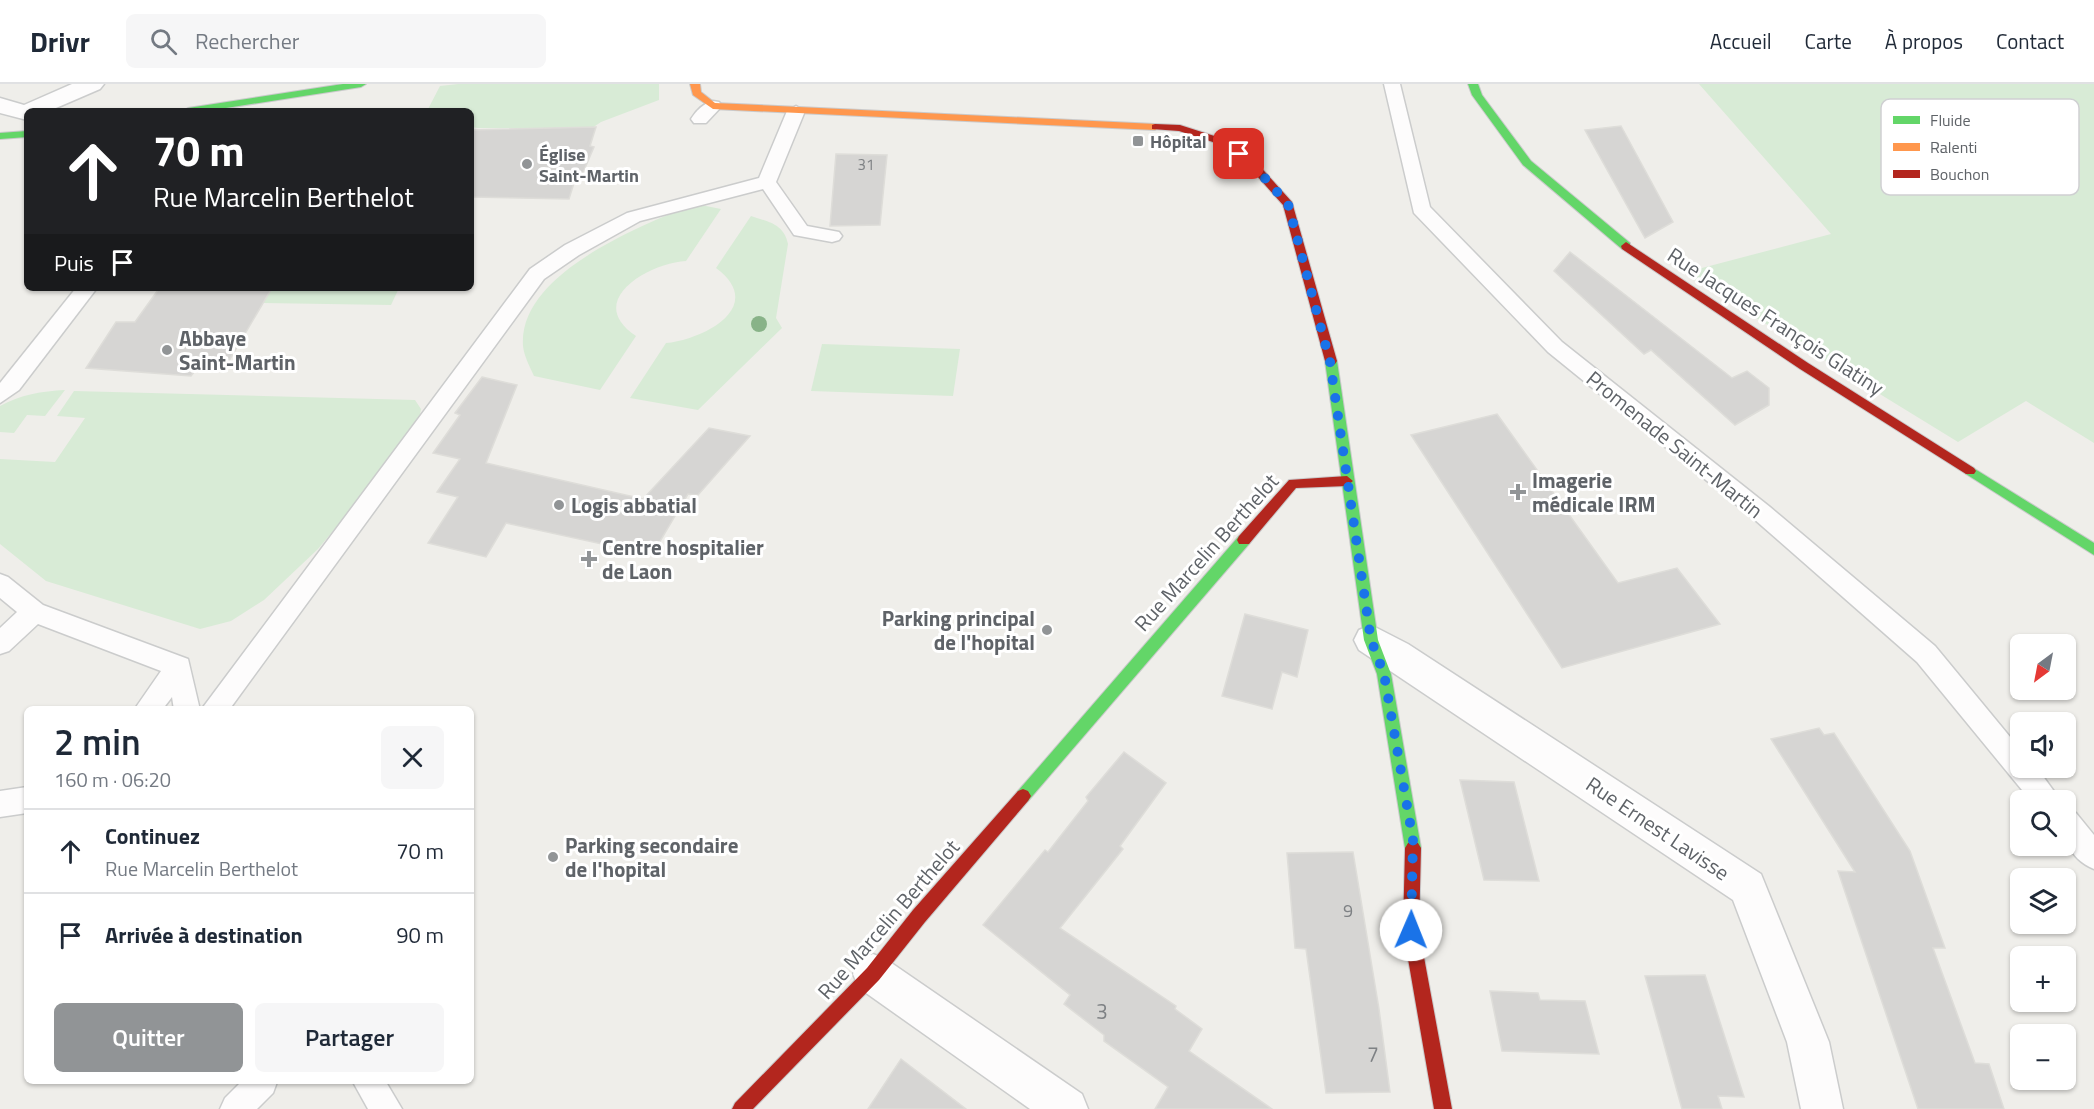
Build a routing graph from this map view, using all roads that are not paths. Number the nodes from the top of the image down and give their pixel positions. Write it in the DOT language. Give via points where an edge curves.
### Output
graph roads {
  1 [pos="92,84"];
  2 [pos="361,84"];
  3 [pos="695,84"];
  4 [pos="1392,84"];
  5 [pos="1473,84"];
  6 [pos="741,94"];
  7 [pos="0,105"];
  8 [pos="49,108"];
  9 [pos="207,108"];
  10 [pos="749,109"];
  11 [pos="796,111"];
  12 [pos="22,123"];
  13 [pos="767,183"];
  14 [pos="832,236"];
  15 [pos="85,291"];
  16 [pos="0,394"];
  17 [pos="1347,481"];
  18 [pos="2094,550"];
  19 [pos="0,584"];
  20 [pos="34,612"];
  21 [pos="1371,640"];
  22 [pos="0,644"];
  23 [pos="179,667"];
  24 [pos="150,706"];
  25 [pos="186,706"];
  26 [pos="217,706"];
  27 [pos="2010,755"];
  28 [pos="2029,778"];
  29 [pos="2039,790"];
  30 [pos="24,800"];
  31 [pos="0,804"];
  32 [pos="2076,834"];
  33 [pos="2094,856"];
  34 [pos="873,974"];
  35 [pos="260,1084"];
  36 [pos="369,1084"];
  37 [pos="236,1109"];
  38 [pos="386,1109"];
  39 [pos="741,1109"];
  40 [pos="1067,1109"];
  41 [pos="1443,1109"];
  42 [pos="1822,1109"];
  1 -- 8 [label="street"];
  2 -- 9 [label="street"];
  3 -- 10 [label="street" via="706,113"];
  4 -- 27 [label="lane, Promenade Saint-Martin" via="1421,209 1555,347 1762,513 1926,654"];
  5 -- 18 [label="street, Rue Jacques François Glatiny" via="1527,163 1615,239 1804,366"];
  6 -- 10 [label="street"];
  7 -- 12 [label="street"];
  10 -- 11 [label="street"];
  11 -- 13 [label="lane"];
  11 -- 17 [label="street" via="1180,128 1226,143 1253,165 1288,204 1330,362"];
  13 -- 14 [label="lane" via="801,231"];
  13 -- 26 [label="lane" via="634,217 537,274"];
  15 -- 16 [label="lane"];
  17 -- 21 [label="street"];
  17 -- 34 [label="street, Rue Marcelin Berthelot" via="1293,483 949,880"];
  19 -- 20 [label="lane"];
  20 -- 22 [label="lane"];
  20 -- 23 [label="lane"];
  21 -- 41 [label="street" via="1384,674 1413,840 1411,930"];
  21 -- 42 [label="street, Rue Ernest Lavisse" via="1747,887 1808,1042"];
  23 -- 24 [label="lane"];
  23 -- 25 [label="lane"];
  28 -- 29 [label="lane, Promenade Saint-Martin"];
  30 -- 31 [label="lane"];
  32 -- 33 [label="lane"];
  34 -- 39 [label="street, Rue Marcelin Berthelot"];
  34 -- 40 [label="street"];
  35 -- 37 [label="lane"];
  36 -- 38 [label="lane"];
}
